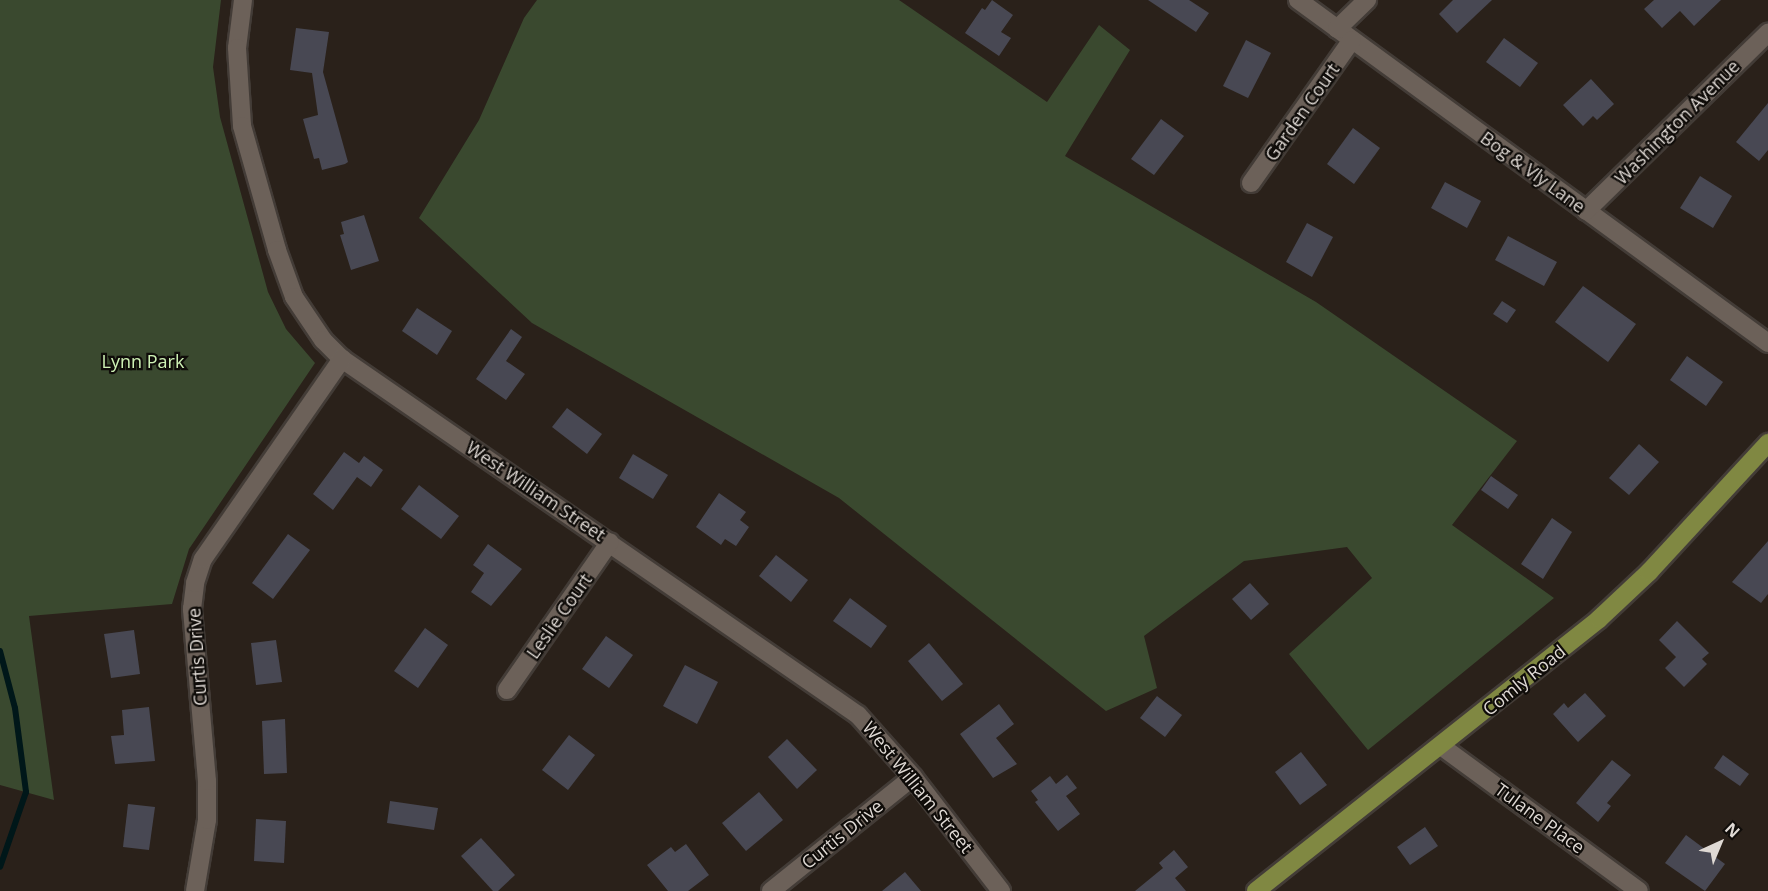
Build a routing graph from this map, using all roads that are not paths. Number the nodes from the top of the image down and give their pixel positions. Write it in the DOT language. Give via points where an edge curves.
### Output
graph roads {
  1 [pos="243,0"];
  2 [pos="1298,0"];
  3 [pos="1367,0"];
  4 [pos="1768,33"];
  5 [pos="1345,34"];
  6 [pos="1251,183"];
  7 [pos="1587,211"];
  8 [pos="1768,343"];
  9 [pos="342,359"];
  10 [pos="1768,443"];
  11 [pos="610,542"];
  12 [pos="507,690"];
  13 [pos="1441,746"];
  14 [pos="913,777"];
  15 [pos="195,891"];
  16 [pos="771,891"];
  17 [pos="1001,891"];
  18 [pos="1257,891"];
  19 [pos="1639,891"];
  1 -- 9 [label="street, West William Street" via="237,48 242,126 294,297 307,320"];
  2 -- 5 [label="street, Bog & Vly Lane"];
  3 -- 5 [label="street, Garden Court"];
  4 -- 7 [label="street, Washington Avenue"];
  5 -- 6 [label="street, Garden Court"];
  5 -- 7 [label="street, Bog & Vly Lane"];
  7 -- 8 [label="street, Bog & Vly Lane"];
  9 -- 11 [label="street, West William Street"];
  9 -- 15 [label="street, Curtis Drive" via="203,559 195,583 192,609 207,782 206,830"];
  10 -- 13 [label="main road, Comly Road" via="1649,572 1599,620"];
  11 -- 12 [label="street, Leslie Court"];
  11 -- 14 [label="street, West William Street" via="826,689 858,715"];
  13 -- 18 [label="main road, Comly Road"];
  13 -- 19 [label="street, Tulane Place"];
  14 -- 16 [label="street, Curtis Drive"];
  14 -- 17 [label="street, West William Street"];
}
